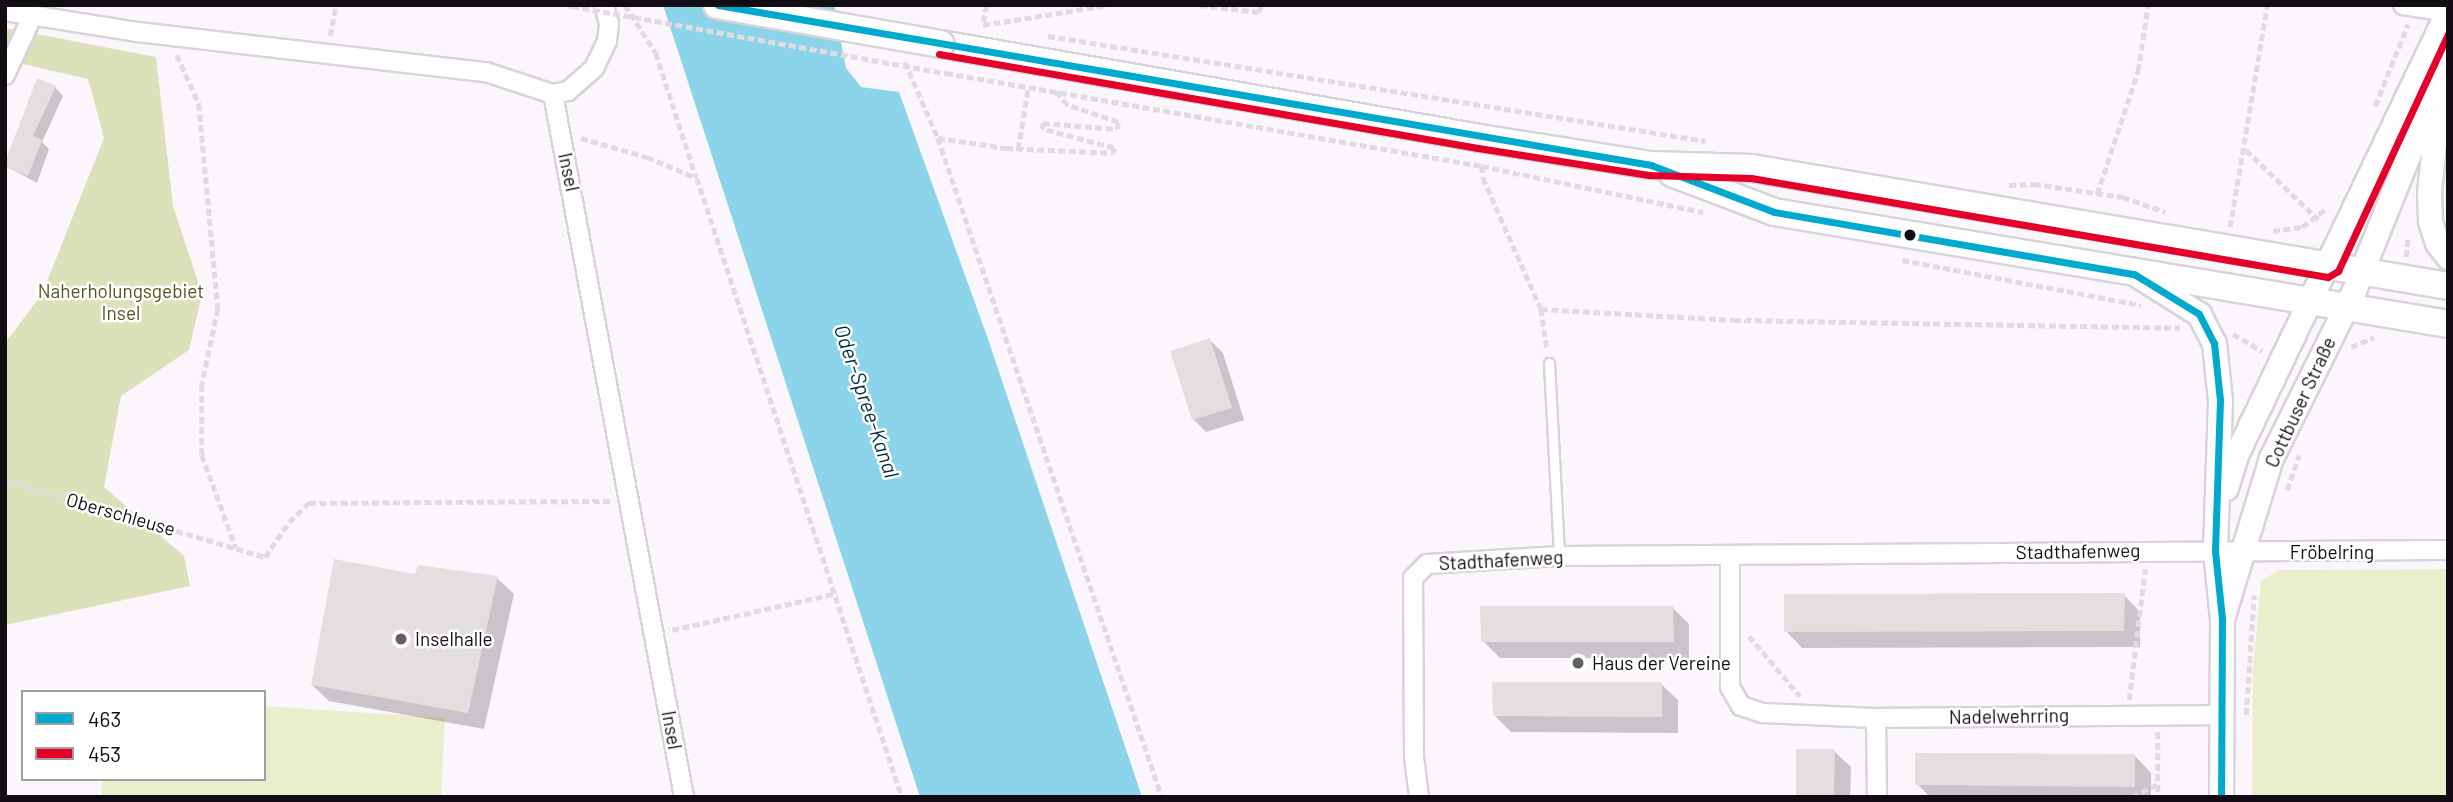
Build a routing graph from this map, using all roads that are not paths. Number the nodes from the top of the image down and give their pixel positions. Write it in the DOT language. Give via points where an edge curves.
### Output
graph roads {
  1 [pos="604,5"];
  2 [pos="717,5"];
  3 [pos="2403,5"];
  4 [pos="2448,10"];
  5 [pos="5,11"];
  6 [pos="33,15"];
  7 [pos="5,75"];
  8 [pos="2440,76"];
  9 [pos="553,94"];
  10 [pos="1651,165"];
  11 [pos="2448,257"];
  12 [pos="2328,267"];
  13 [pos="2360,273"];
  14 [pos="2134,274"];
  15 [pos="2448,286"];
  16 [pos="2308,301"];
  17 [pos="2346,307"];
  18 [pos="2448,324"];
  19 [pos="1549,363"];
  20 [pos="2217,516"];
  21 [pos="2448,550"];
  22 [pos="2215,551"];
  23 [pos="2255,552"];
  24 [pos="1559,556"];
  25 [pos="1730,557"];
  26 [pos="2222,619"];
  27 [pos="2221,715"];
  28 [pos="1875,718"];
  29 [pos="684,797"];
  30 [pos="1419,797"];
  31 [pos="1877,797"];
  32 [pos="2221,797"];
  1 -- 9 [label="street" via="607,41 594,68 568,90"];
  2 -- 10 [label="main road, bridge"];
  3 -- 4 [label="street"];
  4 -- 8 [label="street"];
  4 -- 12 [label="street, Cottbuser Straße"];
  5 -- 6 [label="street"];
  6 -- 7 [label="street"];
  6 -- 9 [label="street" via="168,36 486,72"];
  8 -- 11 [label="street" via="2430,221 2437,243"];
  8 -- 13 [label="street, Cottbuser Straße"];
  9 -- 29 [label="street, Insel"];
  10 -- 12 [label="main road" via="1752,169"];
  10 -- 14 [label="main road" via="1774,212"];
  12 -- 13 [label="main road"];
  12 -- 16 [label="street, Cottbuser Straße"];
  13 -- 15 [label="main road"];
  13 -- 17 [label="street, Cottbuser Straße"];
  14 -- 16 [label="main road"];
  14 -- 20 [label="street, Cottbuser Straße" via="2199,314 2214,343 2220,400"];
  16 -- 17 [label="main road"];
  16 -- 20 [label="street, Cottbuser Straße" via="2236,455"];
  17 -- 18 [label="main road"];
  17 -- 23 [label="street, Cottbuser Straße" via="2271,458"];
  19 -- 24 [label="lane"];
  20 -- 22 [label="street, Cottbuser Straße"];
  21 -- 23 [label="street, Fröbelring"];
  22 -- 23 [label="street, Fröbelring"];
  22 -- 25 [label="street, Stadthafenweg"];
  22 -- 26 [label="street, Cottbuser Straße"];
  23 -- 26 [label="street, Cottbuser Straße"];
  24 -- 25 [label="street, Stadthafenweg"];
  24 -- 30 [label="street, Stadthafenweg" via="1427,564 1413,578 1414,757"];
  25 -- 28 [label="street" via="1730,687 1741,706 1763,713"];
  26 -- 27 [label="street, Cottbuser Straße"];
  27 -- 28 [label="street, Nadelwehrring"];
  27 -- 32 [label="street, Cottbuser Straße"];
  28 -- 31 [label="street"];
}
